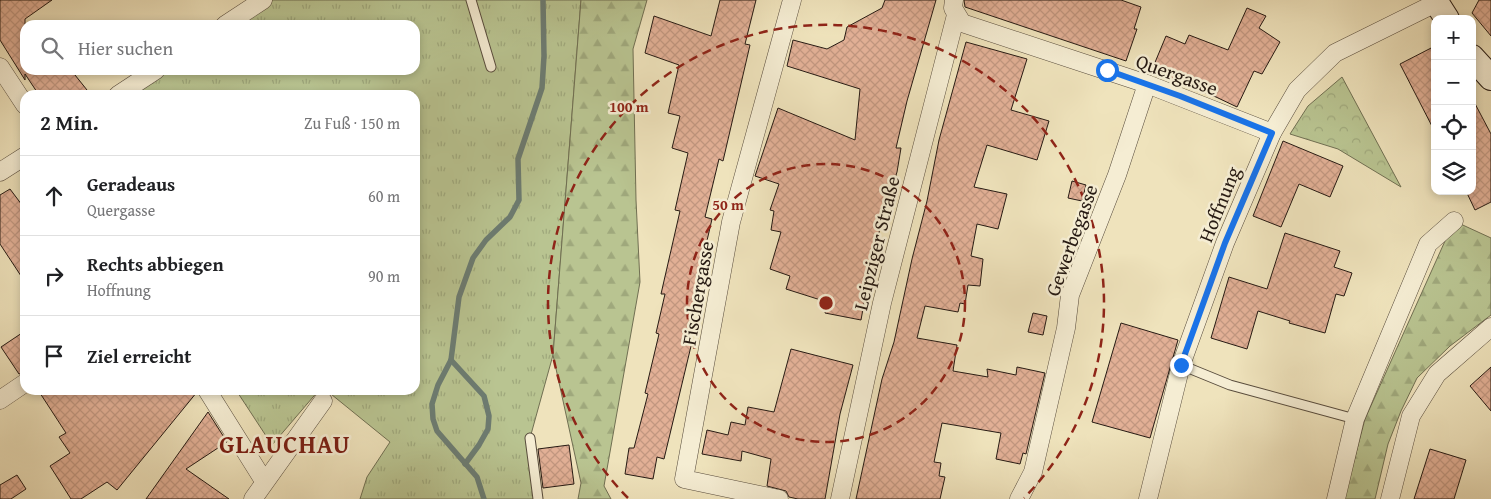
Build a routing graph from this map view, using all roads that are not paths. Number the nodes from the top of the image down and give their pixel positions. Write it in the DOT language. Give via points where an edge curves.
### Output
graph roads {
  1 [pos="263,0"];
  2 [pos="472,0"];
  3 [pos="792,0"];
  4 [pos="1440,6"];
  5 [pos="955,7"];
  6 [pos="233,20"];
  7 [pos="1474,60"];
  8 [pos="0,67"];
  9 [pos="491,67"];
  10 [pos="148,75"];
  11 [pos="1491,78"];
  12 [pos="1147,84"];
  13 [pos="126,90"];
  14 [pos="20,97"];
  15 [pos="1272,133"];
  16 [pos="20,159"];
  17 [pos="0,172"];
  18 [pos="1454,222"];
  19 [pos="1491,327"];
  20 [pos="1181,365"];
  21 [pos="20,386"];
  22 [pos="210,395"];
  23 [pos="0,400"];
  24 [pos="323,401"];
  25 [pos="1355,420"];
  26 [pos="530,438"];
  27 [pos="264,481"];
  28 [pos="253,499"];
  29 [pos="538,499"];
  30 [pos="779,499"];
  31 [pos="840,499"];
  32 [pos="1019,499"];
  33 [pos="1148,499"];
  34 [pos="1336,499"];
  35 [pos="1390,499"];
  1 -- 6 [label="street"];
  2 -- 9 [label="lane"];
  3 -- 30 [label="street, Fischergasse" via="731,222 684,480"];
  4 -- 15 [label="street, Hoffnung" via="1335,53 1296,90"];
  5 -- 12 [label="street, Quergasse" via="962,23"];
  5 -- 31 [label="street, Leipziger Straße" via="882,302"];
  7 -- 11 [label="street"];
  8 -- 14 [label="street"];
  10 -- 13 [label="street"];
  12 -- 15 [label="street, Quergasse"];
  12 -- 32 [label="street, Gewerbegasse" via="1117,175 1070,295 1066,328 1033,472"];
  15 -- 20 [label="street, Hoffnung" via="1225,243"];
  16 -- 17 [label="street"];
  18 -- 25 [label="street" via="1428,244"];
  19 -- 35 [label="street" via="1437,374 1411,416"];
  20 -- 25 [label="lane" via="1230,385"];
  20 -- 33 [label="street, Hoffnung"];
  21 -- 23 [label="street"];
  22 -- 27 [label="street"];
  24 -- 27 [label="street"];
  25 -- 34 [label="street"];
  26 -- 29 [label="lane"];
  27 -- 28 [label="street"];
}
